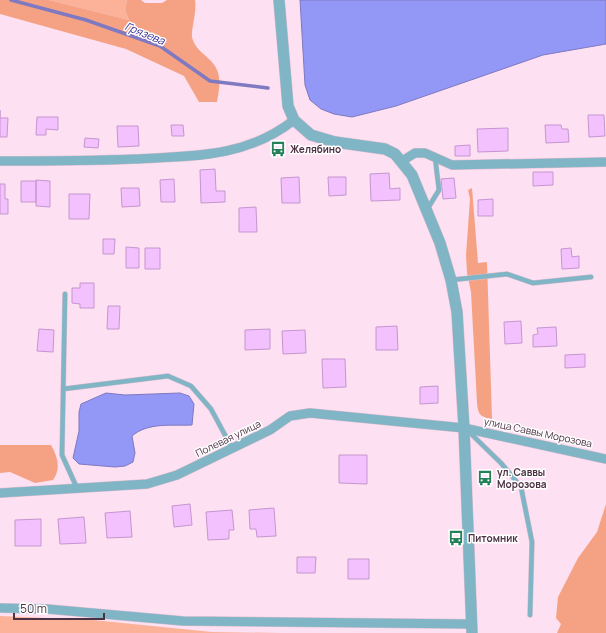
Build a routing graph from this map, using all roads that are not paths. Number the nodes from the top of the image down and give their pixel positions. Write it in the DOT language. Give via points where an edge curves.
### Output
graph roads {
  1 [pos="279,0"];
  2 [pos="294,120"];
  3 [pos="435,157"];
  4 [pos="0,161"];
  5 [pos="402,161"];
  6 [pos="606,162"];
  7 [pos="427,209"];
  8 [pos="591,277"];
  9 [pos="451,280"];
  10 [pos="65,294"];
  11 [pos="63,389"];
  12 [pos="464,428"];
  13 [pos="232,448"];
  14 [pos="606,459"];
  15 [pos="78,489"];
  16 [pos="0,493"];
  17 [pos="0,608"];
  18 [pos="530,615"];
  19 [pos="471,629"];
  1 -- 2 [label="street" via="288,106"];
  2 -- 4 [label="street" via="277,133 239,149 199,156"];
  2 -- 5 [label="street" via="311,135 335,142 385,149"];
  3 -- 5 [label="street" via="415,152"];
  3 -- 6 [label="street" via="452,165"];
  3 -- 7 [label="lane" via="439,190"];
  5 -- 7 [label="street" via="412,175"];
  7 -- 9 [label="street"];
  8 -- 9 [label="lane" via="533,283 507,274"];
  9 -- 12 [label="street" via="457,312"];
  10 -- 11 [label="lane"];
  11 -- 13 [label="lane" via="168,376 191,386 210,409"];
  11 -- 15 [label="lane" via="62,455"];
  12 -- 13 [label="street, Полевая улица" via="310,413 290,416 270,430"];
  12 -- 14 [label="street, улица Саввы Морозова"];
  12 -- 18 [label="lane" via="502,463 521,487 532,542"];
  12 -- 19 [label="street"];
  13 -- 15 [label="street, Полевая улица" via="177,475 147,484"];
  15 -- 16 [label="street, Полевая улица"];
  17 -- 19 [label="street" via="47,608 183,621"];
}
